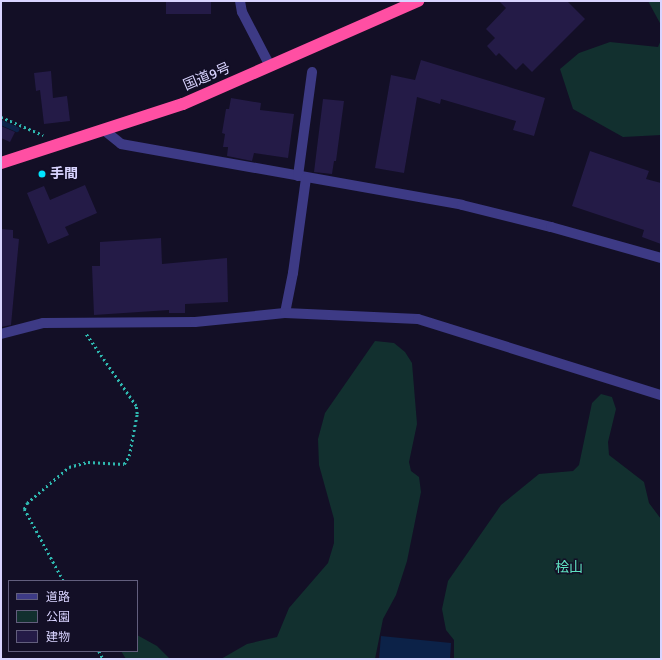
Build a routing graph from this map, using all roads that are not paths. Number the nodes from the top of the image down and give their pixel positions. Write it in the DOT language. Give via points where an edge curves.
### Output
graph roads {
  1 [pos="240,1"];
  2 [pos="418,1"];
  3 [pos="270,66"];
  4 [pos="312,72"];
  5 [pos="104,130"];
  6 [pos="1,163"];
  7 [pos="302,177"];
  8 [pos="661,258"];
  9 [pos="285,313"];
  10 [pos="1,334"];
  11 [pos="661,394"];
  1 -- 3 [label="street" via="242,12"];
  2 -- 3 [label="highway, 国道9号"];
  3 -- 5 [label="highway, 国道9号" via="183,104"];
  4 -- 7 [label="street"];
  5 -- 6 [label="highway, 国道9号"];
  5 -- 7 [label="street" via="121,144"];
  7 -- 8 [label="street" via="462,205"];
  7 -- 9 [label="street" via="293,273"];
  9 -- 10 [label="street" via="195,322 43,323"];
  9 -- 11 [label="street" via="418,319"];
}
